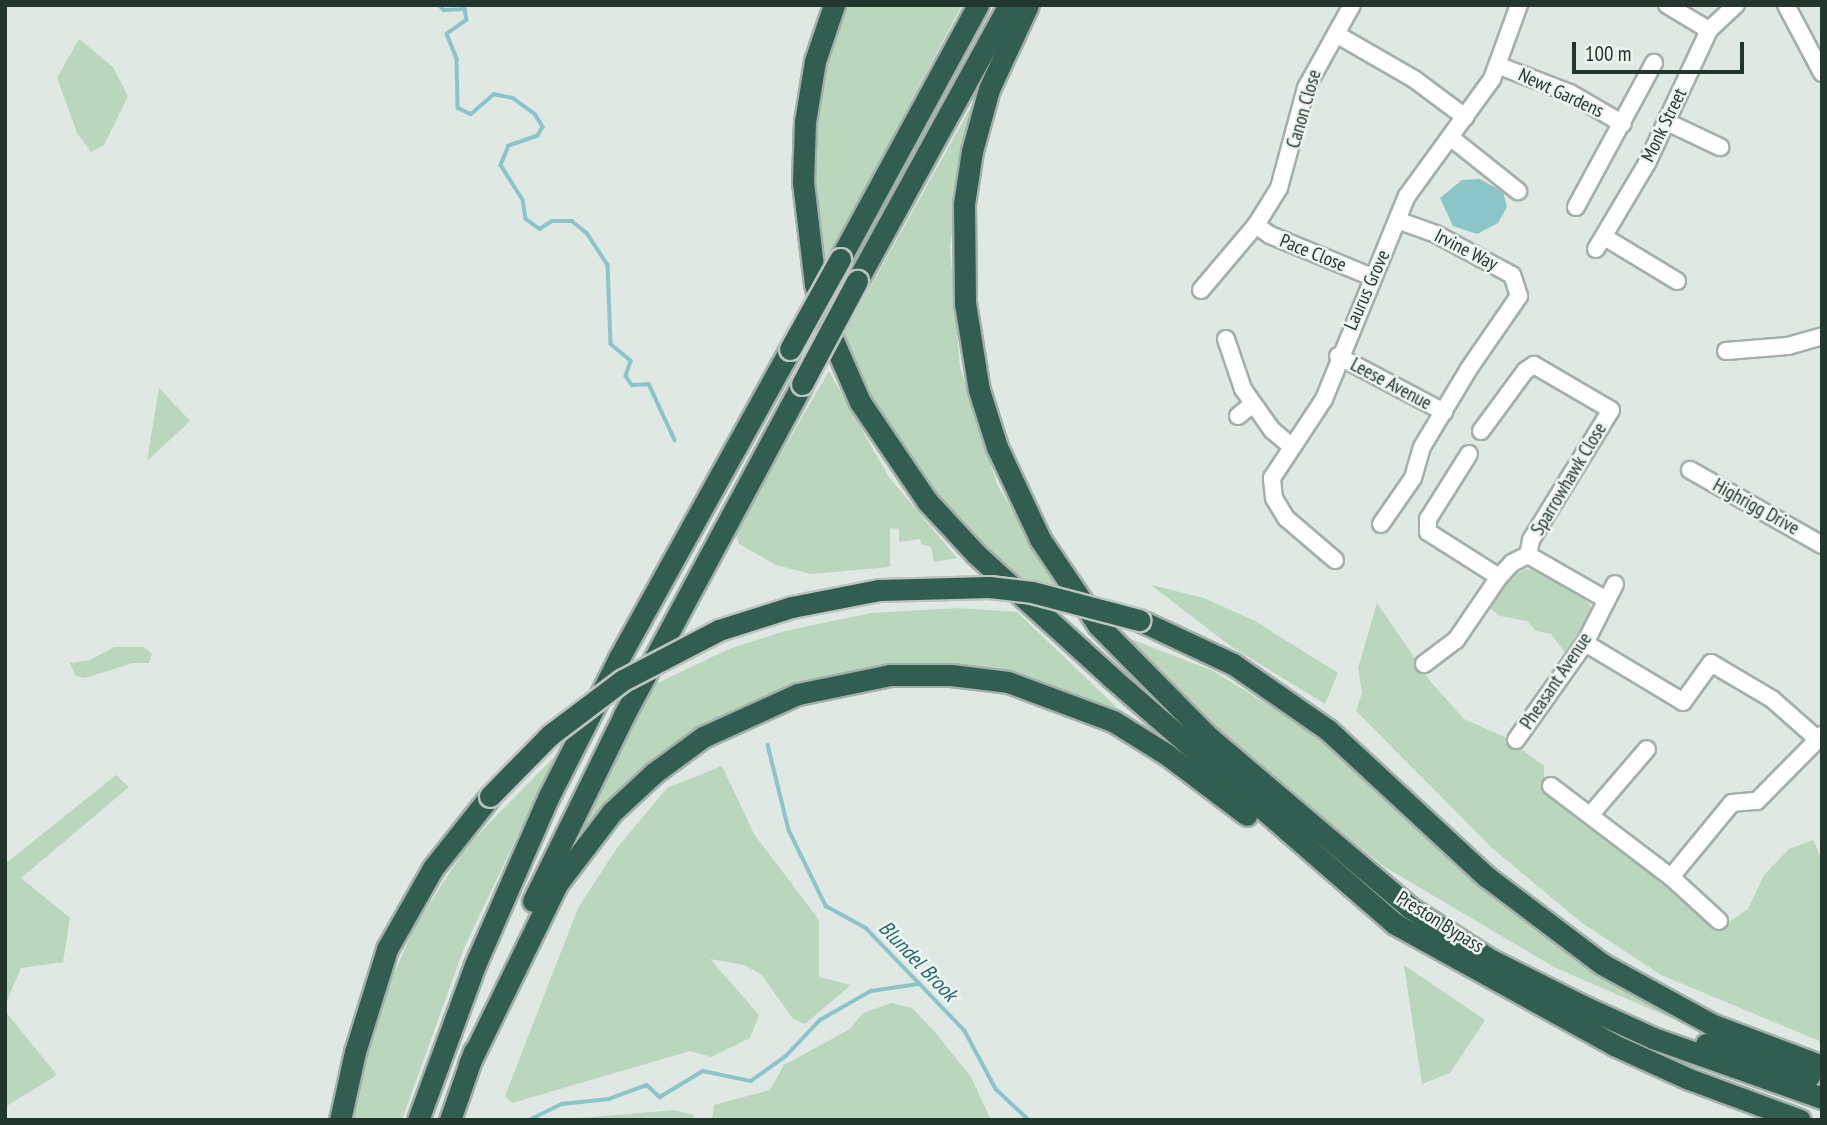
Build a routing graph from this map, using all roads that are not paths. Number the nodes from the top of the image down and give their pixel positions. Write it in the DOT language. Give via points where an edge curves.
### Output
graph roads {
  1 [pos="834,5"];
  2 [pos="978,5"];
  3 [pos="1009,5"];
  4 [pos="1028,5"];
  5 [pos="1352,5"];
  6 [pos="1519,5"];
  7 [pos="1667,5"];
  8 [pos="1736,5"];
  9 [pos="1786,5"];
  10 [pos="1709,30"];
  11 [pos="1335,34"];
  12 [pos="1654,63"];
  13 [pos="1497,65"];
  14 [pos="1822,73"];
  15 [pos="1465,117"];
  16 [pos="1667,122"];
  17 [pos="1623,124"];
  18 [pos="1450,138"];
  19 [pos="1720,147"];
  20 [pos="1279,188"];
  21 [pos="1518,191"];
  22 [pos="1576,207"];
  23 [pos="1397,220"];
  24 [pos="1256,225"];
  25 [pos="1371,277"];
  26 [pos="1677,281"];
  27 [pos="1201,290"];
  28 [pos="1497,331"];
  29 [pos="1822,336"];
  30 [pos="1226,339"];
  31 [pos="1726,351"];
  32 [pos="1338,356"];
  33 [pos="1253,404"];
  34 [pos="1444,412"];
  35 [pos="1238,416"];
  36 [pos="1481,431"];
  37 [pos="1291,446"];
  38 [pos="1469,454"];
  39 [pos="1690,470"];
  40 [pos="1381,524"];
  41 [pos="1822,545"];
  42 [pos="1528,555"];
  43 [pos="1335,560"];
  44 [pos="1499,577"];
  45 [pos="1615,584"];
  46 [pos="1605,599"];
  47 [pos="1584,643"];
  48 [pos="1424,664"];
  49 [pos="1820,737"];
  50 [pos="1516,740"];
  51 [pos="1647,749"];
  52 [pos="1551,786"];
  53 [pos="1592,813"];
  54 [pos="1671,877"];
  55 [pos="1409,907"];
  56 [pos="1719,921"];
  57 [pos="1395,924"];
  58 [pos="469,1064"];
  59 [pos="1822,1066"];
  60 [pos="1822,1080"];
  61 [pos="1822,1098"];
  62 [pos="340,1120"];
  63 [pos="418,1120"];
  64 [pos="450,1120"];
  65 [pos="1800,1120"];
  1 -- 57 [label="highway, Preston Bypass" via="808,98 803,182 815,284 838,355 875,429 928,501 976,554"];
  2 -- 63 [label="highway, bridge" via="625,646 549,796 475,965"];
  3 -- 58 [label="highway, bridge" via="575,813 533,903"];
  4 -- 55 [label="highway, Preston Bypass" via="987,96 964,204 965,303 979,390 1001,457 1040,539 1098,625 1153,684 1290,808"];
  5 -- 11 [label="street, Canon Close"];
  6 -- 13 [label="street, Laurus Grove"];
  7 -- 10 [label="street"];
  8 -- 10 [label="street, Monk Street"];
  9 -- 14 [label="street"];
  10 -- 16 [label="street, Monk Street"];
  11 -- 15 [label="street" via="1414,79"];
  11 -- 20 [label="street, Canon Close" via="1306,88"];
  12 -- 17 [label="street, Newt Gardens"];
  13 -- 15 [label="street, Laurus Grove"];
  13 -- 17 [label="street, Newt Gardens" via="1570,93"];
  15 -- 18 [label="street, Laurus Grove"];
  16 -- 19 [label="street"];
  16 -- 26 [label="street, Monk Street" via="1601,243"];
  17 -- 22 [label="street, Newt Gardens"];
  18 -- 21 [label="street"];
  18 -- 23 [label="street, Laurus Grove" via="1420,174"];
  20 -- 24 [label="street, Pace Close"];
  23 -- 25 [label="street, Laurus Grove"];
  23 -- 28 [label="street, Irvine Way" via="1436,234 1512,275 1519,296"];
  24 -- 25 [label="street, Pace Close"];
  24 -- 27 [label="street, Pace Close"];
  25 -- 32 [label="street, Laurus Grove"];
  28 -- 34 [label="street, Leese Avenue"];
  29 -- 31 [label="street" via="1788,346"];
  30 -- 33 [label="street"];
  32 -- 34 [label="street, Leese Avenue"];
  32 -- 37 [label="street, Laurus Grove" via="1324,399"];
  33 -- 35 [label="street"];
  33 -- 37 [label="street"];
  34 -- 40 [label="street, Leese Avenue" via="1422,447 1413,478"];
  36 -- 42 [label="street, Sparrowhawk Close" via="1534,365 1611,410 1531,540"];
  37 -- 43 [label="street, Laurus Grove" via="1272,478 1268,501"];
  38 -- 44 [label="street" via="1428,519 1428,532"];
  39 -- 41 [label="street, Highrigg Drive"];
  42 -- 44 [label="street"];
  42 -- 46 [label="street"];
  44 -- 48 [label="street" via="1456,640"];
  45 -- 46 [label="street, Pheasant Avenue"];
  46 -- 47 [label="street, Pheasant Avenue"];
  47 -- 49 [label="street" via="1683,702 1711,663 1772,699"];
  47 -- 50 [label="street, Pheasant Avenue"];
  49 -- 54 [label="street" via="1757,801 1732,803"];
  51 -- 53 [label="street"];
  52 -- 53 [label="street"];
  53 -- 54 [label="street"];
  54 -- 56 [label="street"];
  55 -- 60 [label="highway" via="1563,985 1679,1034"];
  55 -- 61 [label="highway" via="1491,960 1581,1006 1653,1038"];
  57 -- 58 [label="highway" via="1284,846 1174,759 1113,721 1008,682 951,675 872,677 820,688 759,709 703,737 634,790 595,831 557,884"];
  57 -- 65 [label="highway, Preston Bypass" via="1614,1045"];
  58 -- 64 [label="highway"];
  59 -- 62 [label="highway, bridge" via="1712,1024 1602,964 1487,877 1328,730 1233,664 1139,620 1032,592 989,587 879,590 792,607 708,635 623,680 550,735 490,796 433,868 387,949 355,1052"];
}
